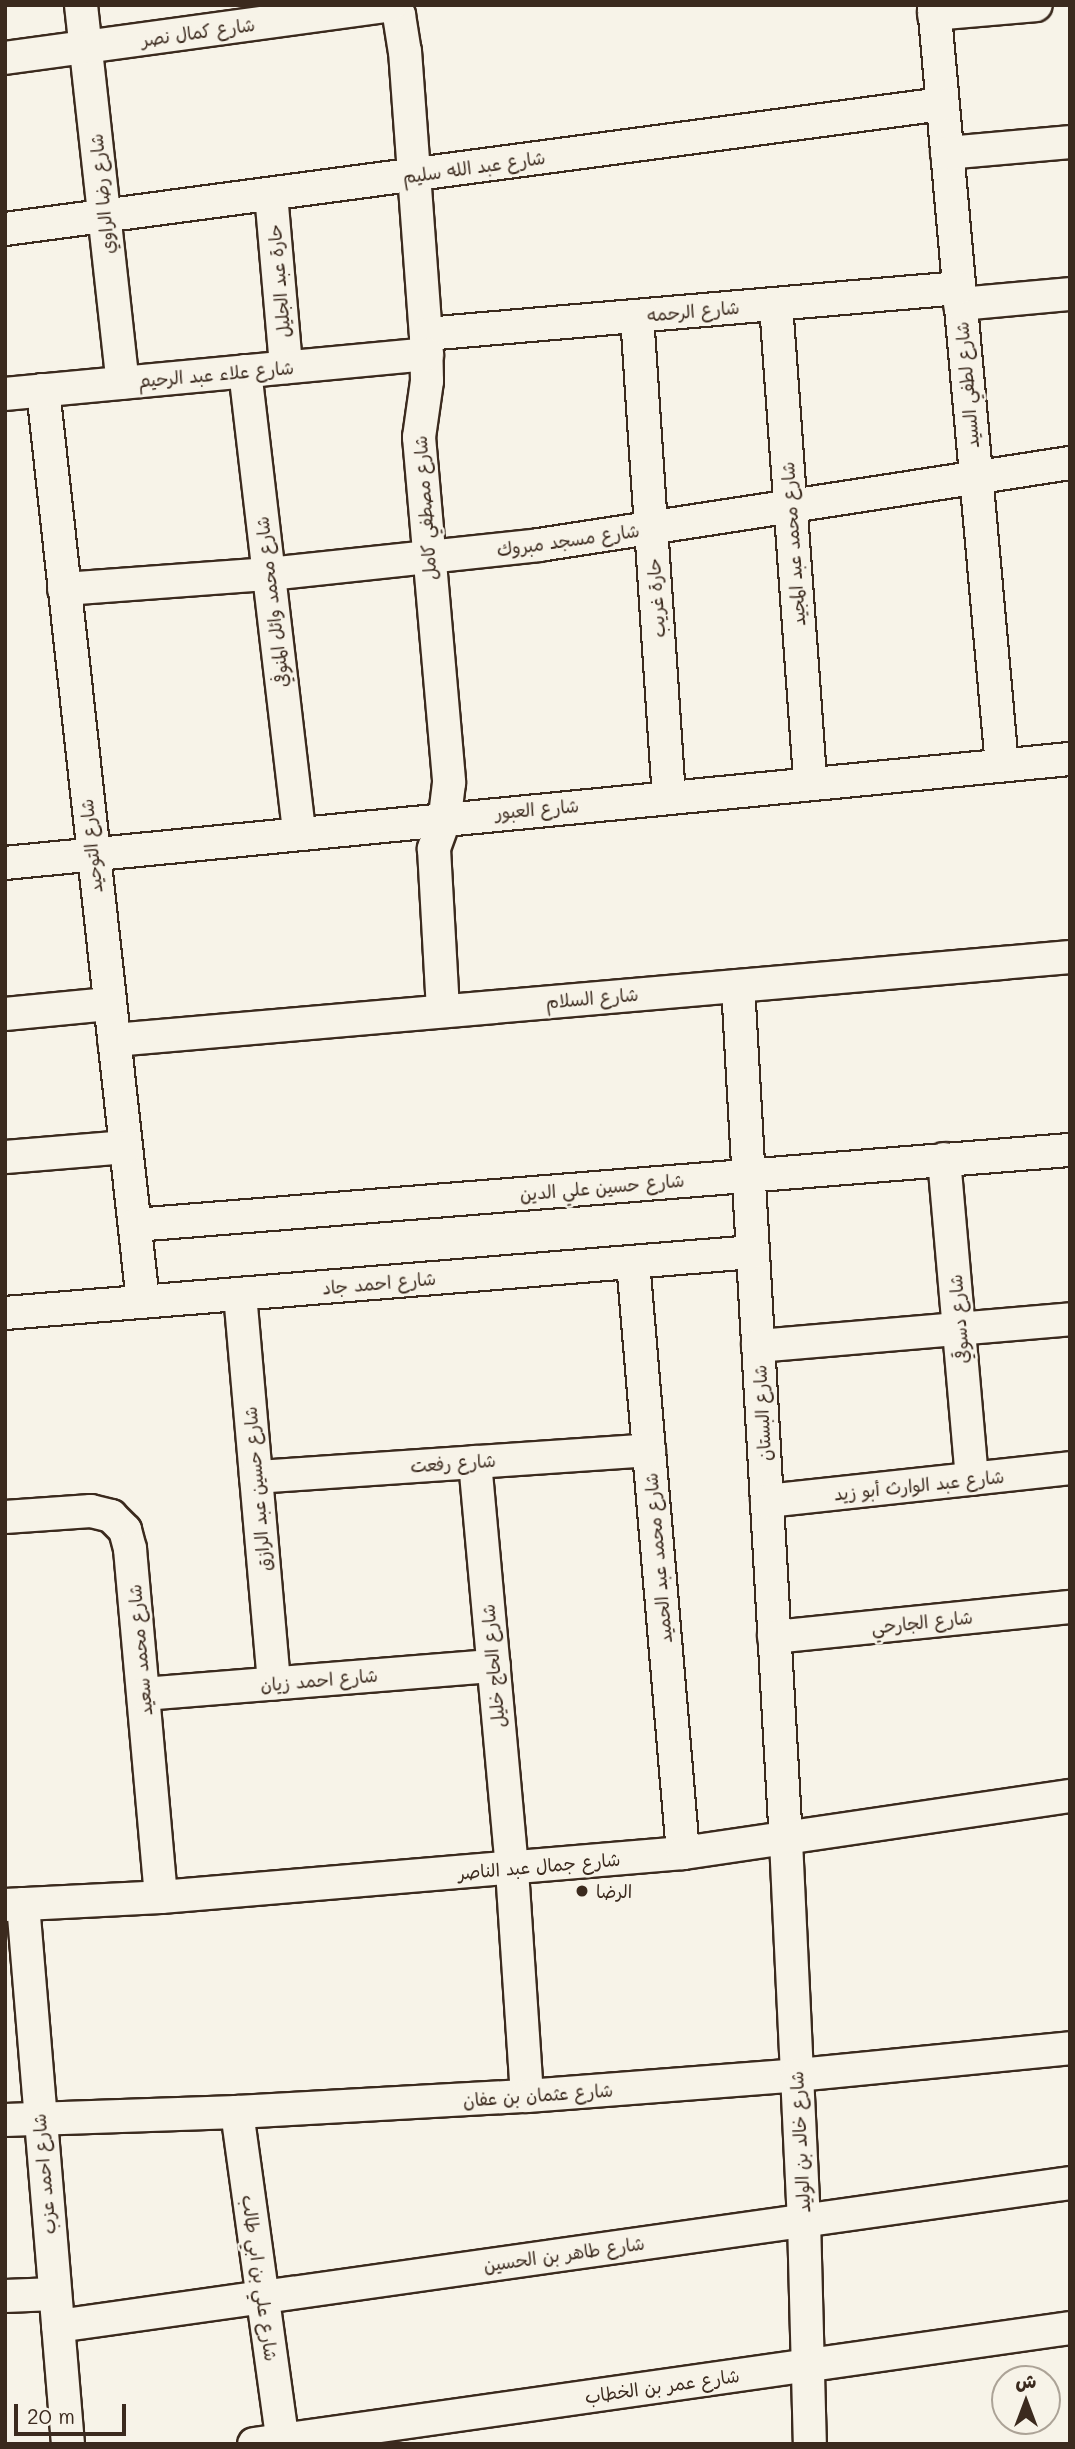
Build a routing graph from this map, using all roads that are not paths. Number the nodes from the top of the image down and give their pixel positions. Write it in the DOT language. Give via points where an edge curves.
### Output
graph roads {
  1 [pos="82,5"];
  2 [pos="392,5"];
  3 [pos="1036,5"];
  4 [pos="934,9"];
  5 [pos="236,16"];
  6 [pos="86,47"];
  7 [pos="5,58"];
  8 [pos="942,104"];
  9 [pos="1070,142"];
  10 [pos="947,153"];
  11 [pos="414,175"];
  12 [pos="271,194"];
  13 [pos="104,216"];
  14 [pos="5,229"];
  15 [pos="1070,294"];
  16 [pos="960,296"];
  17 [pos="775,304"];
  18 [pos="637,316"];
  19 [pos="427,344"];
  20 [pos="286,368"];
  21 [pos="245,371"];
  22 [pos="123,383"];
  23 [pos="43,390"];
  24 [pos="5,394"];
  25 [pos="1070,463"];
  26 [pos="976,476"];
  27 [pos="791,506"];
  28 [pos="651,529"];
  29 [pos="427,558"];
  30 [pos="269,574"];
  31 [pos="64,589"];
  32 [pos="1070,759"];
  33 [pos="1002,765"];
  34 [pos="810,784"];
  35 [pos="670,797"];
  36 [pos="444,818"];
  37 [pos="299,832"];
  38 [pos="92,853"];
  39 [pos="5,863"];
  40 [pos="1070,957"];
  41 [pos="738,986"];
  42 [pos="109,1004"];
  43 [pos="443,1011"];
  44 [pos="5,1014"];
  45 [pos="114,1040"];
  46 [pos="126,1147"];
  47 [pos="1070,1150"];
  48 [pos="5,1157"];
  49 [pos="944,1159"];
  50 [pos="749,1175"];
  51 [pos="135,1225"];
  52 [pos="753,1252"];
  53 [pos="633,1262"];
  54 [pos="240,1294"];
  55 [pos="143,1302"];
  56 [pos="5,1313"];
  57 [pos="1070,1319"];
  58 [pos="960,1330"];
  59 [pos="758,1346"];
  60 [pos="649,1450"];
  61 [pos="475,1462"];
  62 [pos="1070,1468"];
  63 [pos="256,1477"];
  64 [pos="972,1479"];
  65 [pos="767,1502"];
  66 [pos="5,1517"];
  67 [pos="1070,1607"];
  68 [pos="774,1637"];
  69 [pos="494,1666"];
  70 [pos="274,1684"];
  71 [pos="144,1694"];
  72 [pos="1070,1796"];
  73 [pos="786,1840"];
  74 [pos="684,1853"];
  75 [pos="512,1870"];
  76 [pos="162,1897"];
  77 [pos="14,1904"];
  78 [pos="1070,2048"];
  79 [pos="797,2075"];
  80 [pos="527,2096"];
  81 [pos="237,2112"];
  82 [pos="38,2119"];
  83 [pos="5,2120"];
  84 [pos="1070,2183"];
  85 [pos="804,2220"];
  86 [pos="55,2294"];
  87 [pos="5,2296"];
  88 [pos="263,2297"];
  89 [pos="58,2326"];
  90 [pos="1070,2328"];
  91 [pos="809,2365"];
  92 [pos="273,2442"];
  93 [pos="68,2444"];
  94 [pos="810,2444"];
  1 -- 6 [label="street, شارع رضا الراوي"];
  2 -- 5 [label="street, شارع كمال نصر"];
  2 -- 11 [label="street, شارع مصطفي كامل" via="399,15 405,51"];
  3 -- 4 [label="street"];
  4 -- 8 [label="street, شارع لطفي السيد"];
  5 -- 6 [label="street, شارع كمال نصر"];
  6 -- 7 [label="street, شارع كمال نصر"];
  6 -- 13 [label="street, شارع رضا الراوي"];
  8 -- 10 [label="street, شارع لطفي السيد"];
  8 -- 11 [label="street, شارع عبد الله سليم"];
  9 -- 10 [label="street"];
  10 -- 16 [label="street, شارع لطفي السيد"];
  11 -- 12 [label="street, شارع عبد الله سليم"];
  11 -- 19 [label="street, شارع مصطفي كامل"];
  12 -- 13 [label="street, شارع عبد الله سليم"];
  12 -- 20 [label="street, حارة عبد الجليل"];
  13 -- 14 [label="street, شارع عبد الله سليم"];
  13 -- 22 [label="street, شارع رضا الراوي"];
  15 -- 16 [label="street, شارع الرحمه"];
  16 -- 17 [label="street, شارع الرحمه"];
  16 -- 26 [label="street, شارع لطفي السيد"];
  17 -- 18 [label="street, شارع الرحمه"];
  17 -- 27 [label="street, شارع محمد عبد المجيد"];
  18 -- 19 [label="street, شارع الرحمه"];
  18 -- 28 [label="street, حارة غريب"];
  19 -- 20 [label="street, شارع علاء عبد الرحيم"];
  19 -- 29 [label="street, شارع مصطفي كامل" via="419,437"];
  20 -- 21 [label="street, شارع علاء عبد الرحيم"];
  21 -- 22 [label="street, شارع علاء عبد الرحيم"];
  21 -- 30 [label="street, شارع محمد وائل المنوفي"];
  22 -- 23 [label="street, شارع علاء عبد الرحيم"];
  23 -- 24 [label="street, شارع علاء عبد الرحيم"];
  23 -- 31 [label="street, شارع التوحيد"];
  25 -- 26 [label="street, شارع مسجد مبروك"];
  26 -- 27 [label="street, شارع مسجد مبروك"];
  26 -- 33 [label="street, شارع لطفي السيد"];
  27 -- 28 [label="street, شارع مسجد مبروك"];
  27 -- 34 [label="street, شارع محمد عبد المجيد"];
  28 -- 29 [label="street, شارع مسجد مبروك"];
  28 -- 35 [label="street, حارة غريب"];
  29 -- 30 [label="street, شارع مسجد مبروك"];
  29 -- 36 [label="street, شارع مصطفي كامل" via="448,765"];
  30 -- 31 [label="street, شارع مسجد مبروك"];
  30 -- 37 [label="street, شارع محمد وائل المنوفي"];
  31 -- 38 [label="street, شارع التوحيد"];
  32 -- 33 [label="street, شارع العبور"];
  33 -- 34 [label="street, شارع العبور"];
  34 -- 35 [label="street, شارع العبور"];
  35 -- 36 [label="street, شارع العبور"];
  36 -- 37 [label="street, شارع العبور"];
  36 -- 43 [label="street, شارع مصطفي كامل" via="434,849"];
  37 -- 38 [label="street, شارع العبور"];
  38 -- 39 [label="street, شارع العبور"];
  38 -- 42 [label="street, شارع التوحيد"];
  40 -- 41 [label="street, شارع السلام"];
  41 -- 43 [label="street, شارع السلام"];
  41 -- 50 [label="street, شارع البستان"];
  42 -- 44 [label="street"];
  42 -- 45 [label="street, شارع التوحيد"];
  43 -- 45 [label="street, شارع السلام"];
  45 -- 46 [label="street, شارع التوحيد"];
  46 -- 48 [label="street"];
  46 -- 51 [label="street, شارع التوحيد"];
  47 -- 49 [label="street, شارع حسين علي الدين"];
  49 -- 50 [label="street, شارع حسين علي الدين"];
  49 -- 58 [label="street, شارع دسوقي"];
  50 -- 51 [label="street, شارع حسين علي الدين"];
  50 -- 52 [label="street, شارع البستان"];
  51 -- 55 [label="street, شارع التوحيد"];
  52 -- 53 [label="street, شارع احمد جاد"];
  52 -- 59 [label="street, شارع البستان"];
  53 -- 54 [label="street, شارع احمد جاد"];
  53 -- 60 [label="street, شارع محمد عبد الحميد"];
  54 -- 55 [label="street, شارع احمد جاد"];
  54 -- 63 [label="street, شارع حسين عبد الرازق"];
  55 -- 56 [label="street, شارع احمد جاد"];
  57 -- 58 [label="street"];
  58 -- 59 [label="street"];
  58 -- 64 [label="street, شارع دسوقي"];
  59 -- 65 [label="street, شارع البستان"];
  60 -- 61 [label="street, شارع رفعت"];
  60 -- 74 [label="street, شارع محمد عبد الحميد"];
  61 -- 63 [label="street, شارع رفعت"];
  61 -- 69 [label="street, شارع الحاج خليل"];
  62 -- 64 [label="street, شارع عبد الوارث أبو زيد"];
  63 -- 70 [label="street, شارع حسين عبد الرازق"];
  64 -- 65 [label="street, شارع عبد الوارث أبو زيد"];
  65 -- 68 [label="street, شارع البستان"];
  66 -- 71 [label="street, شارع محمد سعيد" via="92,1511 111,1516 125,1530"];
  67 -- 68 [label="street, شارع الجارحي"];
  68 -- 73 [label="street, شارع البستان"];
  69 -- 70 [label="street, شارع احمد زيان"];
  69 -- 75 [label="street, شارع الحاج خليل"];
  70 -- 71 [label="street, شارع احمد زيان"];
  71 -- 76 [label="street, شارع محمد سعيد"];
  72 -- 73 [label="street, شارع جمال عبد الناصر"];
  73 -- 74 [label="street, شارع جمال عبد الناصر"];
  73 -- 79 [label="street, شارع خالد بن الوليد"];
  74 -- 75 [label="street, شارع جمال عبد الناصر"];
  75 -- 76 [label="street, شارع جمال عبد الناصر"];
  75 -- 80 [label="street, شارع الحاج خليل"];
  76 -- 77 [label="street, شارع جمال عبد الناصر"];
  77 -- 82 [label="street, شارع احمد عزب"];
  78 -- 79 [label="street, شارع عثمان بن عفان"];
  79 -- 80 [label="street, شارع عثمان بن عفان"];
  79 -- 85 [label="street, شارع خالد بن الوليد"];
  80 -- 81 [label="street, شارع عثمان بن عفان"];
  81 -- 82 [label="street, شارع عثمان بن عفان"];
  81 -- 88 [label="street, شارع علي بن ابي طالب"];
  82 -- 83 [label="street, شارع عثمان بن عفان"];
  82 -- 86 [label="street, شارع احمد عزب"];
  84 -- 85 [label="street, شارع طاهر بن الحسين"];
  85 -- 88 [label="street, شارع طاهر بن الحسين"];
  85 -- 91 [label="street, شارع خالد بن الوليد"];
  86 -- 87 [label="street"];
  86 -- 89 [label="street, شارع احمد عزب"];
  88 -- 89 [label="street, شارع طاهر بن الحسين"];
  88 -- 92 [label="street, شارع علي بن ابي طالب"];
  89 -- 93 [label="street, شارع احمد عزب"];
  90 -- 91 [label="street, شارع عمر بن الخطاب"];
  91 -- 92 [label="street, شارع عمر بن الخطاب"];
  91 -- 94 [label="street, شارع خالد بن الوليد"];
}
